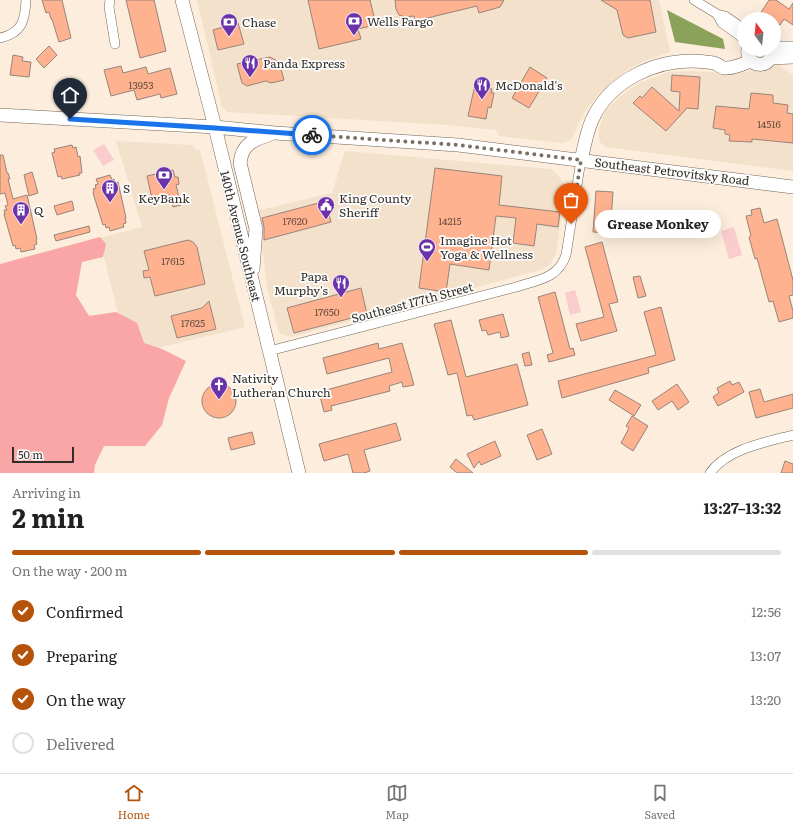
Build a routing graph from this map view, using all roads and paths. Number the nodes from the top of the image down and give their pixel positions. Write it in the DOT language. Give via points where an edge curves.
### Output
graph roads {
  1 [pos="26,0"];
  2 [pos="110,0"];
  3 [pos="182,0"];
  4 [pos="694,0"];
  5 [pos="717,14"];
  6 [pos="737,24"];
  7 [pos="737,34"];
  8 [pos="0,38"];
  9 [pos="116,44"];
  10 [pos="781,48"];
  11 [pos="793,48"];
  12 [pos="781,54"];
  13 [pos="746,56"];
  14 [pos="751,56"];
  15 [pos="770,56"];
  16 [pos="793,57"];
  17 [pos="0,115"];
  18 [pos="215,128"];
  19 [pos="275,133"];
  20 [pos="581,160"];
  21 [pos="793,187"];
  22 [pos="252,281"];
  23 [pos="269,351"];
  24 [pos="793,435"];
  25 [pos="299,473"];
  26 [pos="710,473"];
  1 -- 8 [label="street" via="25,18 19,28 14,34"];
  2 -- 9 [label="street"];
  3 -- 18 [label="main road, 140th Avenue Southeast"];
  4 -- 5 [label="street"];
  5 -- 6 [label="street"];
  5 -- 7 [label="street" via="722,23"];
  10 -- 11 [label="main road"];
  12 -- 16 [label="main road"];
  13 -- 20 [label="main road" via="730,68 714,63 681,61 661,65 643,71 621,84 595,114"];
  14 -- 15 [label="main road" via="758,65 769,61"];
  17 -- 18 [label="main road, Southeast Petrovitsky Road"];
  18 -- 19 [label="main road, Southeast Petrovitsky Road"];
  18 -- 22 [label="main road, 140th Avenue Southeast"];
  19 -- 20 [label="main road, Southeast Petrovitsky Road" via="458,145"];
  19 -- 22 [label="main road" via="250,143 241,156 240,163 256,229"];
  20 -- 21 [label="main road, Southeast Petrovitsky Road"];
  20 -- 23 [label="street, Southeast 177th Street" via="566,255 558,270 547,278"];
  22 -- 23 [label="main road, 140th Avenue Southeast"];
  23 -- 25 [label="main road, 140th Avenue Southeast"];
  24 -- 26 [label="street" via="744,450 729,457"];
}
